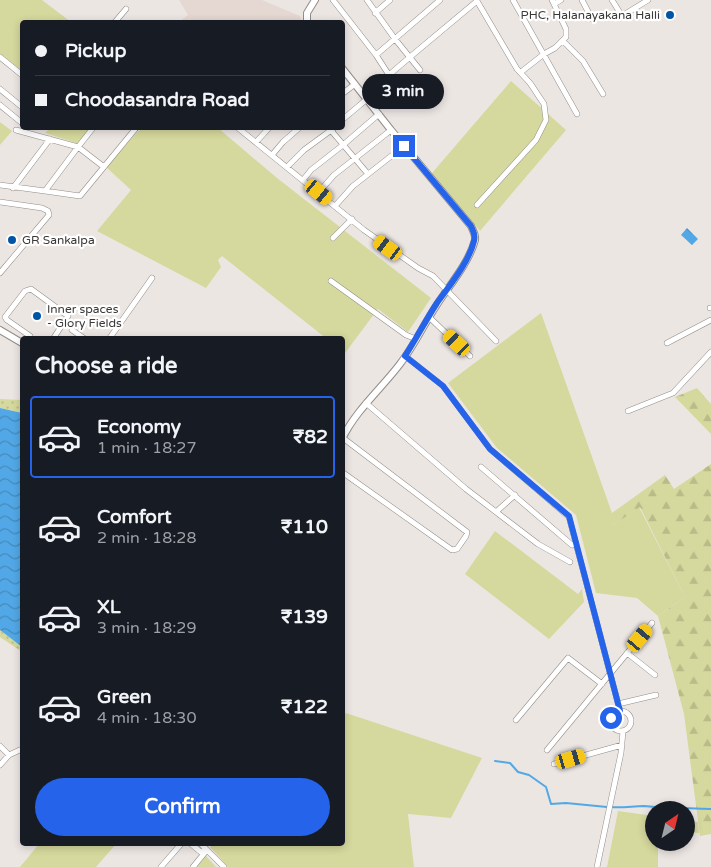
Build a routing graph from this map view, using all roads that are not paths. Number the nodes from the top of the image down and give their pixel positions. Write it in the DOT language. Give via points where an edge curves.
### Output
graph roads {
  1 [pos="315,0"];
  2 [pos="333,0"];
  3 [pos="367,0"];
  4 [pos="390,0"];
  5 [pos="440,0"];
  6 [pos="513,0"];
  7 [pos="561,0"];
  8 [pos="582,0"];
  9 [pos="612,0"];
  10 [pos="648,0"];
  11 [pos="553,2"];
  12 [pos="126,9"];
  13 [pos="375,13"];
  14 [pos="592,19"];
  15 [pos="117,20"];
  16 [pos="308,20"];
  17 [pos="394,39"];
  18 [pos="563,41"];
  19 [pos="544,54"];
  20 [pos="376,55"];
  21 [pos="0,57"];
  22 [pos="410,57"];
  23 [pos="420,70"];
  24 [pos="345,72"];
  25 [pos="521,72"];
  26 [pos="20,73"];
  27 [pos="389,76"];
  28 [pos="355,84"];
  29 [pos="0,89"];
  30 [pos="345,92"];
  31 [pos="403,92"];
  32 [pos="603,94"];
  33 [pos="368,99"];
  34 [pos="0,105"];
  35 [pos="20,105"];
  36 [pos="379,114"];
  37 [pos="577,114"];
  38 [pos="345,118"];
  39 [pos="20,121"];
  40 [pos="16,130"];
  41 [pos="91,130"];
  42 [pos="134,130"];
  43 [pos="241,130"];
  44 [pos="267,130"];
  45 [pos="297,130"];
  46 [pos="329,130"];
  47 [pos="332,130"];
  48 [pos="390,130"];
  49 [pos="50,139"];
  50 [pos="256,142"];
  51 [pos="343,145"];
  52 [pos="404,146"];
  53 [pos="78,147"];
  54 [pos="272,155"];
  55 [pos="355,159"];
  56 [pos="104,167"];
  57 [pos="287,167"];
  58 [pos="368,174"];
  59 [pos="303,180"];
  60 [pos="0,185"];
  61 [pos="13,188"];
  62 [pos="45,191"];
  63 [pos="319,192"];
  64 [pos="0,202"];
  65 [pos="478,204"];
  66 [pos="335,206"];
  67 [pos="352,219"];
  68 [pos="333,238"];
  69 [pos="0,274"];
  70 [pos="152,278"];
  71 [pos="331,281"];
  72 [pos="448,289"];
  73 [pos="429,317"];
  74 [pos="711,320"];
  75 [pos="72,330"];
  76 [pos="0,332"];
  77 [pos="27,336"];
  78 [pos="55,336"];
  79 [pos="81,336"];
  80 [pos="111,336"];
  81 [pos="416,339"];
  82 [pos="496,341"];
  83 [pos="20,342"];
  84 [pos="667,343"];
  85 [pos="711,352"];
  86 [pos="405,356"];
  87 [pos="470,356"];
  88 [pos="366,402"];
  89 [pos="628,412"];
  90 [pos="345,432"];
  91 [pos="345,437"];
  92 [pos="481,466"];
  93 [pos="345,474"];
  94 [pos="515,496"];
  95 [pos="497,511"];
  96 [pos="572,545"];
  97 [pos="570,562"];
  98 [pos="652,623"];
  99 [pos="627,653"];
  100 [pos="610,674"];
  101 [pos="655,675"];
  102 [pos="602,684"];
  103 [pos="656,695"];
  104 [pos="618,704"];
  105 [pos="620,711"];
  106 [pos="516,720"];
  107 [pos="623,731"];
  108 [pos="622,745"];
  109 [pos="0,746"];
  110 [pos="20,750"];
  111 [pos="547,750"];
  112 [pos="9,754"];
  113 [pos="554,764"];
  114 [pos="0,765"];
  115 [pos="179,846"];
  116 [pos="204,850"];
  117 [pos="161,867"];
  118 [pos="193,867"];
  119 [pos="224,867"];
  120 [pos="597,867"];
  1 -- 16 [label="street" via="307,13"];
  2 -- 20 [label="street"];
  3 -- 13 [label="street"];
  4 -- 13 [label="street"];
  5 -- 17 [label="street"];
  6 -- 19 [label="street"];
  7 -- 11 [label="street"];
  8 -- 14 [label="street"];
  9 -- 10 [label="street" via="622,16"];
  11 -- 18 [label="street" via="566,29"];
  12 -- 15 [label="street"];
  13 -- 17 [label="street"];
  17 -- 20 [label="street"];
  17 -- 22 [label="street"];
  18 -- 19 [label="street"];
  18 -- 32 [label="street" via="584,61"];
  19 -- 25 [label="street"];
  19 -- 37 [label="street"];
  20 -- 27 [label="street"];
  21 -- 26 [label="street"];
  22 -- 23 [label="street"];
  22 -- 25 [label="street" via="477,1"];
  22 -- 27 [label="street"];
  24 -- 28 [label="street"];
  25 -- 65 [label="street" via="544,104 546,120 536,140"];
  27 -- 31 [label="street"];
  27 -- 33 [label="street"];
  28 -- 30 [label="street"];
  28 -- 33 [label="street"];
  29 -- 35 [label="street"];
  33 -- 36 [label="street"];
  33 -- 38 [label="street"];
  34 -- 39 [label="street"];
  36 -- 48 [label="street"];
  36 -- 51 [label="street"];
  40 -- 49 [label="street"];
  41 -- 53 [label="street"];
  42 -- 56 [label="street"];
  43 -- 50 [label="street"];
  44 -- 50 [label="street"];
  45 -- 54 [label="street"];
  46 -- 57 [label="street"];
  47 -- 51 [label="street"];
  48 -- 52 [label="street"];
  48 -- 55 [label="street"];
  49 -- 53 [label="street"];
  49 -- 61 [label="street"];
  50 -- 54 [label="street"];
  51 -- 55 [label="street"];
  51 -- 59 [label="street"];
  52 -- 58 [label="street"];
  52 -- 72 [label="street" via="475,235 466,259"];
  53 -- 56 [label="street"];
  53 -- 62 [label="street"];
  54 -- 57 [label="street"];
  55 -- 58 [label="street"];
  55 -- 63 [label="street"];
  56 -- 62 [label="street" via="80,196"];
  57 -- 59 [label="street"];
  58 -- 66 [label="street"];
  59 -- 63 [label="street"];
  60 -- 61 [label="street"];
  61 -- 62 [label="street"];
  63 -- 66 [label="street"];
  64 -- 69 [label="street" via="42,208 49,215"];
  66 -- 67 [label="street"];
  67 -- 68 [label="street"];
  67 -- 72 [label="street"];
  70 -- 80 [label="street"];
  71 -- 81 [label="street"];
  72 -- 73 [label="street"];
  72 -- 82 [label="street"];
  73 -- 81 [label="street"];
  73 -- 87 [label="street"];
  74 -- 84 [label="street"];
  75 -- 79 [label="street"];
  76 -- 83 [label="street"];
  77 -- 78 [label="street" via="5,317 25,291 31,289 68,316"];
  81 -- 86 [label="street"];
  85 -- 89 [label="street" via="673,393"];
  86 -- 88 [label="street"];
  86 -- 100 [label="street" via="443,386 490,449 569,516"];
  88 -- 90 [label="street"];
  88 -- 95 [label="street" via="466,489"];
  91 -- 93 [label="street" via="466,532 466,536 457,549 452,550"];
  92 -- 94 [label="street"];
  94 -- 95 [label="street"];
  94 -- 96 [label="street"];
  95 -- 97 [label="street" via="538,544"];
  98 -- 99 [label="street"];
  99 -- 100 [label="street"];
  99 -- 101 [label="street"];
  100 -- 102 [label="street"];
  100 -- 104 [label="street"];
  102 -- 106 [label="street" via="568,658"];
  102 -- 111 [label="street"];
  103 -- 104 [label="street"];
  104 -- 105 [label="street"];
  105 -- 107 [label="street" via="631,719"];
  105 -- 107 [label="street" via="613,715 611,723 616,730"];
  107 -- 108 [label="street"];
  108 -- 113 [label="street"];
  108 -- 120 [label="street"];
  109 -- 112 [label="street"];
  110 -- 112 [label="street"];
  112 -- 114 [label="street"];
  115 -- 117 [label="street"];
  116 -- 118 [label="street"];
  116 -- 119 [label="street"];
}
